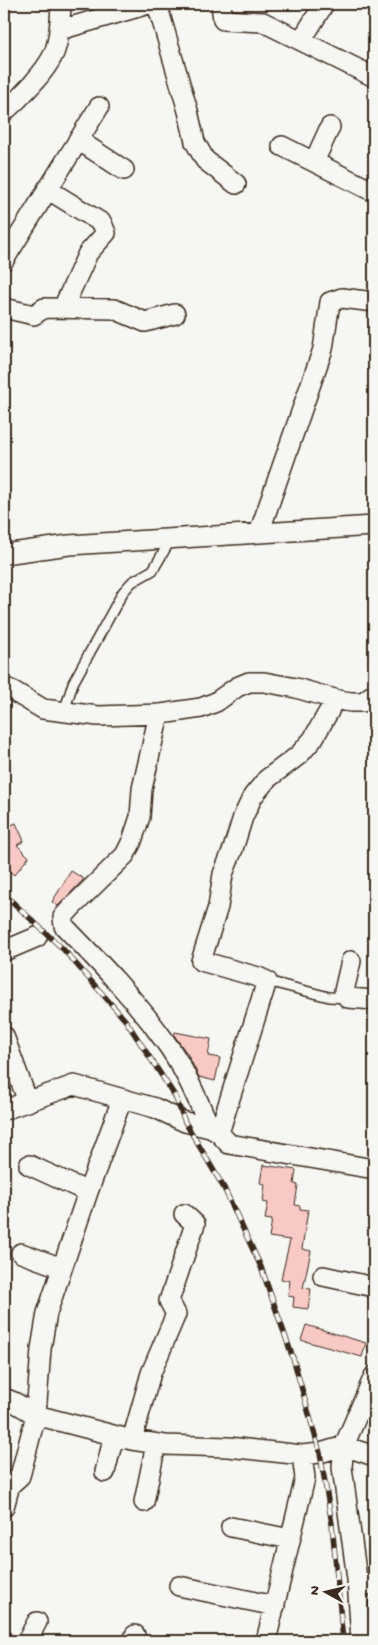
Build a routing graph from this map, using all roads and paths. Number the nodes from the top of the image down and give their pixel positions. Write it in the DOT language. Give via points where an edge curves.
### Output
graph roads {
  1 [pos="61,4"];
  2 [pos="149,4"];
  3 [pos="157,4"];
  4 [pos="221,4"];
  5 [pos="324,4"];
  6 [pos="60,30"];
  7 [pos="301,41"];
  8 [pos="374,77"];
  9 [pos="99,107"];
  10 [pos="4,112"];
  11 [pos="330,127"];
  12 [pos="78,140"];
  13 [pos="282,146"];
  14 [pos="314,162"];
  15 [pos="124,170"];
  16 [pos="236,184"];
  17 [pos="47,189"];
  18 [pos="374,192"];
  19 [pos="4,260"];
  20 [pos="374,302"];
  21 [pos="4,308"];
  22 [pos="63,308"];
  23 [pos="175,314"];
  24 [pos="374,526"];
  25 [pos="259,533"];
  26 [pos="171,539"];
  27 [pos="4,554"];
  28 [pos="4,687"];
  29 [pos="374,694"];
  30 [pos="333,699"];
  31 [pos="64,713"];
  32 [pos="158,714"];
  33 [pos="37,937"];
  34 [pos="4,951"];
  35 [pos="351,961"];
  36 [pos="267,981"];
  37 [pos="348,998"];
  38 [pos="374,1000"];
  39 [pos="4,1036"];
  40 [pos="122,1099"];
  41 [pos="28,1102"];
  42 [pos="4,1110"];
  43 [pos="215,1130"];
  44 [pos="29,1165"];
  45 [pos="374,1169"];
  46 [pos="88,1192"];
  47 [pos="197,1220"];
  48 [pos="21,1253"];
  49 [pos="62,1268"];
  50 [pos="323,1276"];
  51 [pos="374,1287"];
  52 [pos="374,1376"];
  53 [pos="4,1398"];
  54 [pos="370,1398"];
  55 [pos="36,1415"];
  56 [pos="123,1438"];
  57 [pos="156,1444"];
  58 [pos="344,1446"];
  59 [pos="302,1455"];
  60 [pos="374,1456"];
  61 [pos="105,1472"];
  62 [pos="144,1502"];
  63 [pos="4,1507"];
  64 [pos="231,1527"];
  65 [pos="290,1539"];
  66 [pos="366,1582"];
  67 [pos="179,1586"];
  68 [pos="275,1606"];
  69 [pos="37,1622"];
  70 [pos="27,1641"];
  71 [pos="266,1641"];
  72 [pos="361,1641"];
  1 -- 6 [label="street"];
  2 -- 6 [label="street"];
  3 -- 16 [label="street" via="195,142 205,160"];
  4 -- 7 [label="street" via="223,20 263,22"];
  5 -- 7 [label="street"];
  6 -- 10 [label="street" via="54,54 22,96"];
  7 -- 8 [label="street"];
  9 -- 12 [label="street"];
  11 -- 14 [label="street"];
  12 -- 15 [label="street"];
  12 -- 17 [label="street"];
  13 -- 14 [label="street"];
  14 -- 18 [label="street"];
  17 -- 19 [label="street"];
  17 -- 22 [label="street" via="102,223 106,233 88,253"];
  20 -- 25 [label="street" via="342,298 330,302 323,349"];
  21 -- 22 [label="street" via="34,315 44,308"];
  22 -- 23 [label="street" via="114,309 145,322"];
  24 -- 25 [label="street"];
  25 -- 26 [label="street"];
  26 -- 27 [label="street" via="69,545"];
  26 -- 31 [label="lane" via="153,570 132,582 123,592 73,682"];
  28 -- 31 [label="street" via="43,709"];
  29 -- 30 [label="street" via="363,702"];
  30 -- 32 [label="street" via="296,688 249,682 201,708"];
  30 -- 36 [label="street" via="313,739 253,796 223,874 218,907 201,961"];
  31 -- 32 [label="street" via="98,716"];
  32 -- 43 [label="street" via="142,789 140,817 132,841 125,855 63,917 64,926 126,990 166,1042"];
  33 -- 34 [label="street"];
  35 -- 37 [label="street" via="344,991"];
  36 -- 37 [label="lane" via="329,997"];
  36 -- 43 [label="street"];
  37 -- 38 [label="street"];
  39 -- 41 [label="street"];
  40 -- 41 [label="street" via="74,1085"];
  40 -- 43 [label="street"];
  40 -- 46 [label="street"];
  41 -- 42 [label="street"];
  43 -- 45 [label="street" via="230,1144"];
  44 -- 46 [label="street"];
  46 -- 49 [label="street"];
  47 -- 56 [label="street" via="169,1301 176,1314"];
  48 -- 49 [label="street"];
  49 -- 55 [label="street" via="47,1313"];
  50 -- 51 [label="street"];
  52 -- 54 [label="street"];
  53 -- 55 [label="street"];
  54 -- 58 [label="street"];
  55 -- 56 [label="street"];
  55 -- 63 [label="street" via="20,1476 10,1485"];
  56 -- 57 [label="street"];
  56 -- 61 [label="street"];
  57 -- 59 [label="street"];
  57 -- 62 [label="street"];
  58 -- 59 [label="street"];
  58 -- 60 [label="street"];
  58 -- 66 [label="street" via="342,1467"];
  59 -- 65 [label="street" via="305,1478"];
  64 -- 65 [label="street"];
  65 -- 68 [label="street"];
  66 -- 72 [label="street"];
  67 -- 68 [label="street"];
  68 -- 71 [label="street"];
  69 -- 70 [label="street"];
}
